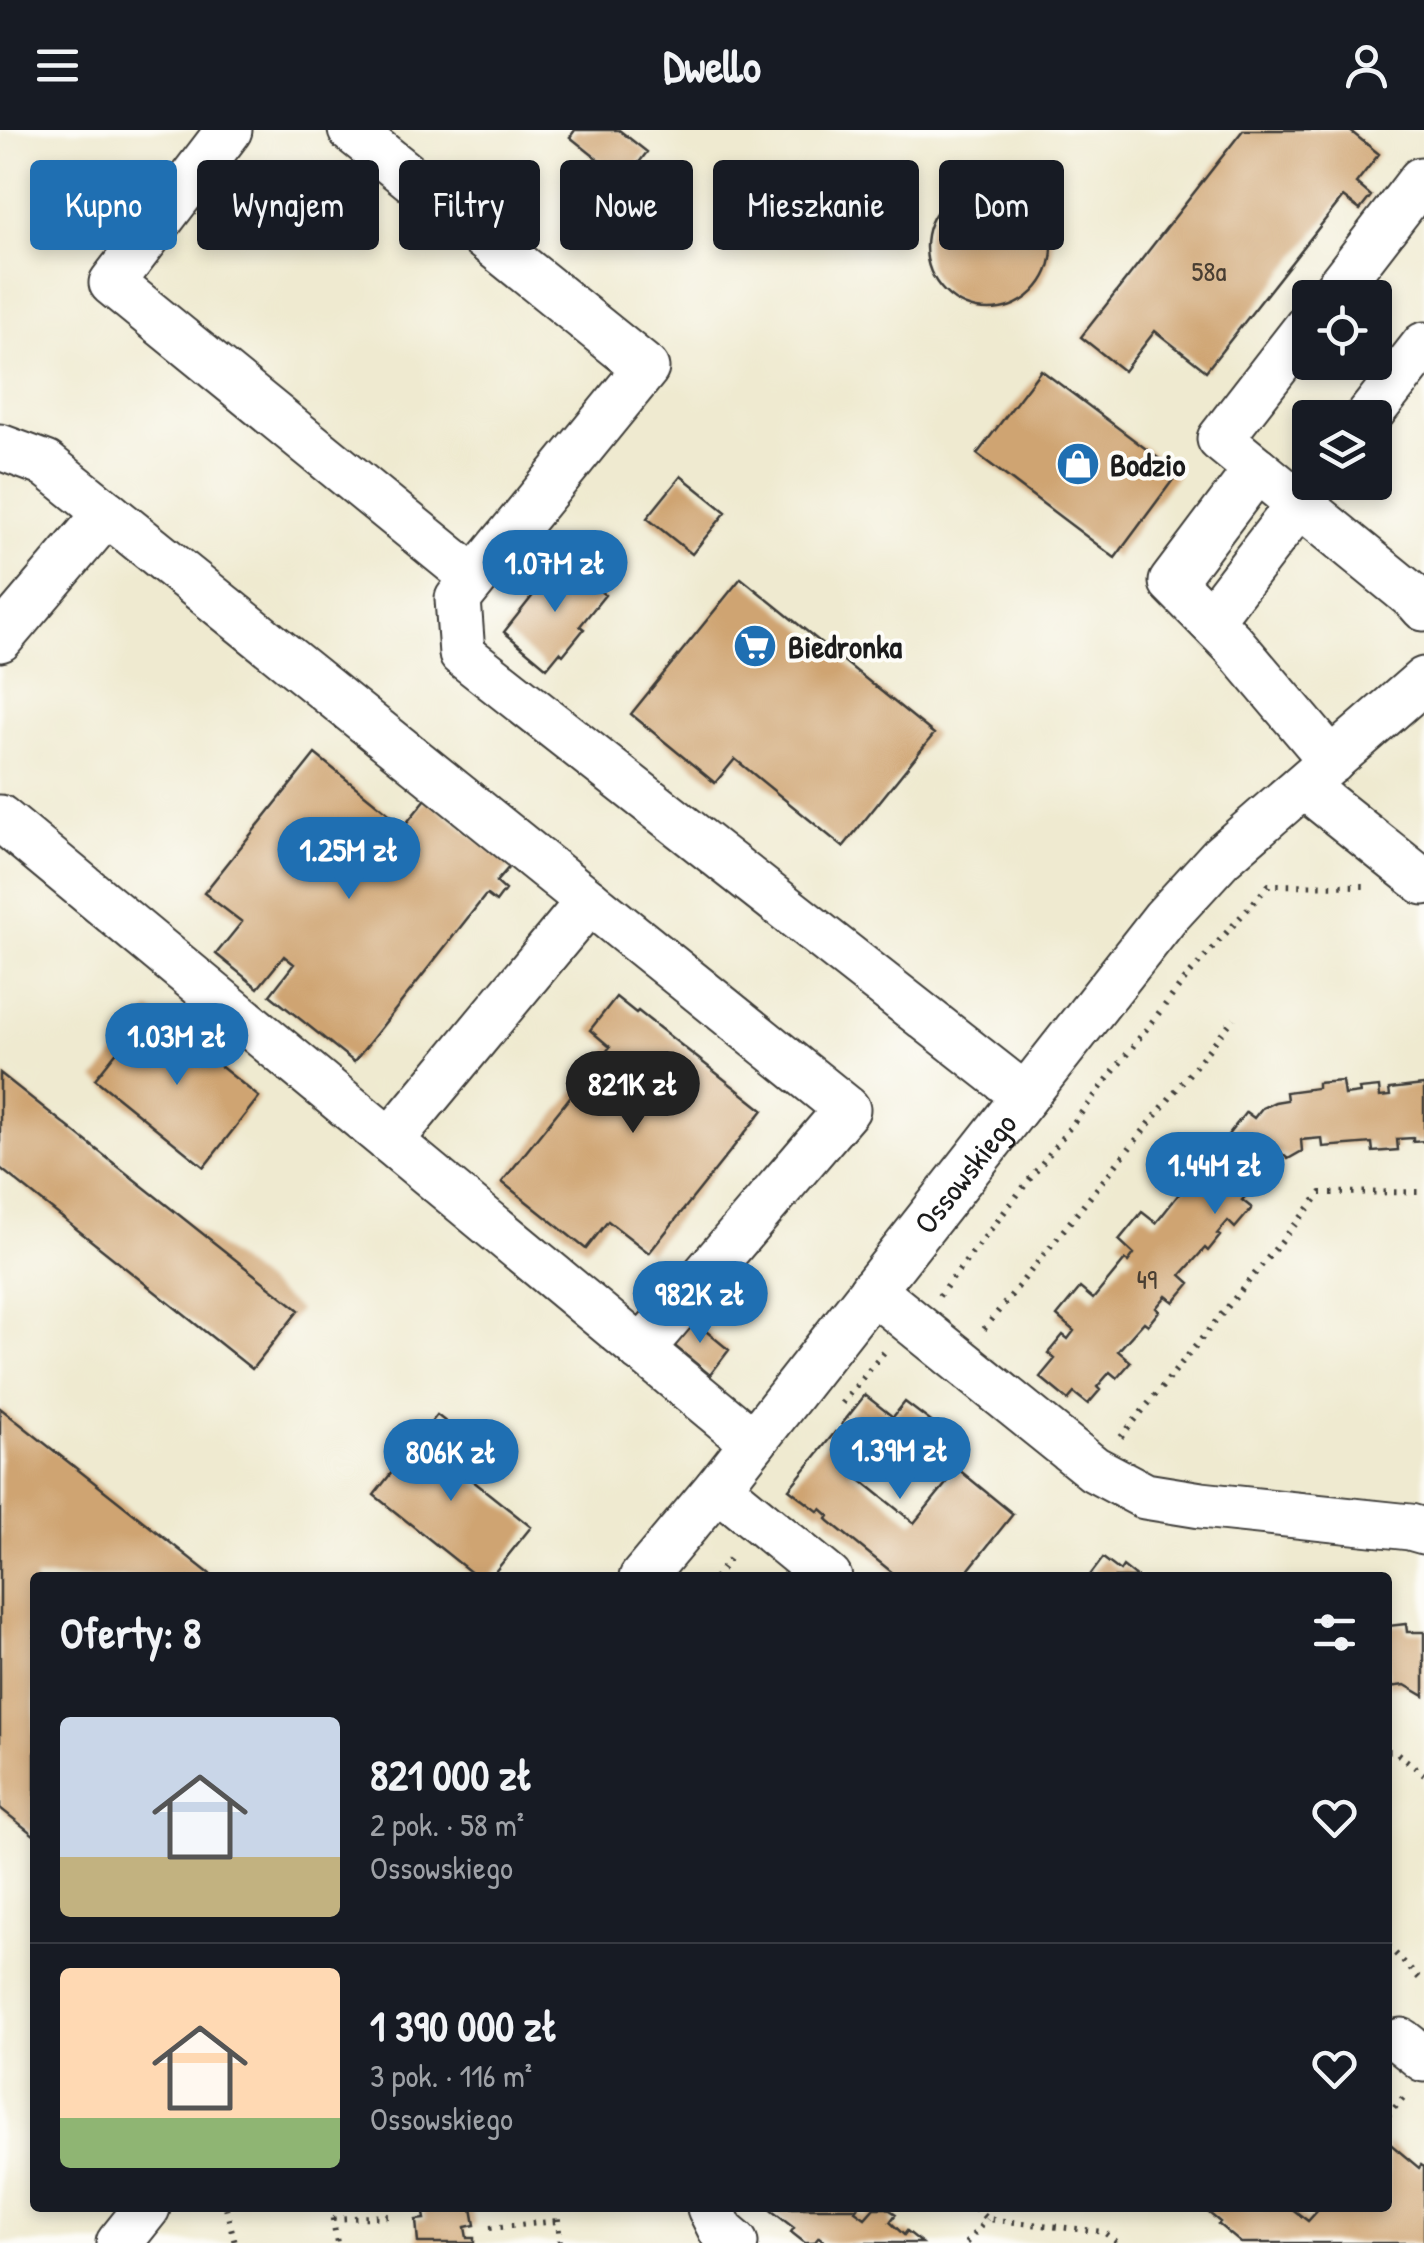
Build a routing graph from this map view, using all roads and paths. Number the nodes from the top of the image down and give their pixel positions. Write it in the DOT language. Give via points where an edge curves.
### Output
graph roads {
  1 [pos="229,130"];
  2 [pos="351,130"];
  3 [pos="1424,183"];
  4 [pos="1344,280"];
  5 [pos="1424,345"];
  6 [pos="1292,346"];
  7 [pos="1381,400"];
  8 [pos="0,446"];
  9 [pos="1257,469"];
  10 [pos="1292,485"];
  11 [pos="1303,500"];
  12 [pos="1315,500"];
  13 [pos="106,513"];
  14 [pos="474,578"];
  15 [pos="1424,608"];
  16 [pos="1210,620"];
  17 [pos="0,639"];
  18 [pos="1424,680"];
  19 [pos="1318,773"];
  20 [pos="0,818"];
  21 [pos="1424,882"];
  22 [pos="1370,886"];
  23 [pos="589,901"];
  24 [pos="1234,1018"];
  25 [pos="1025,1096"];
  26 [pos="390,1141"];
  27 [pos="1424,1192"];
  28 [pos="872,1290"];
  29 [pos="916,1326"];
  30 [pos="641,1350"];
  31 [pos="959,1361"];
  32 [pos="836,1410"];
  33 [pos="753,1442"];
  34 [pos="1094,1470"];
  35 [pos="718,1487"];
  36 [pos="760,1521"];
  37 [pos="1424,1531"];
  38 [pos="647,1572"];
  39 [pos="720,1572"];
  40 [pos="822,1572"];
  41 [pos="1392,1751"];
  42 [pos="1424,1774"];
  43 [pos="1392,1950"];
  44 [pos="1424,1982"];
  45 [pos="227,2212"];
  46 [pos="332,2212"];
  47 [pos="557,2212"];
  48 [pos="712,2212"];
  49 [pos="979,2212"];
  50 [pos="389,2216"];
  51 [pos="333,2219"];
  52 [pos="987,2219"];
  53 [pos="558,2221"];
  54 [pos="490,2228"];
  55 [pos="235,2243"];
  56 [pos="337,2243"];
  57 [pos="560,2243"];
  58 [pos="735,2243"];
  59 [pos="966,2243"];
  60 [pos="1118,2243"];
  1 -- 14 [label="street" via="112,284"];
  2 -- 14 [label="street" via="646,368"];
  3 -- 4 [label="street"];
  5 -- 7 [label="street"];
  6 -- 9 [label="street" via="1220,438"];
  8 -- 13 [label="street" via="46,464"];
  9 -- 10 [label="street"];
  9 -- 16 [label="street" via="1172,582"];
  11 -- 16 [label="street"];
  12 -- 15 [label="street"];
  13 -- 17 [label="street"];
  13 -- 23 [label="street"];
  14 -- 25 [label="street" via="458,599 462,654"];
  16 -- 19 [label="street"];
  18 -- 19 [label="street, Ossowskiego"];
  19 -- 21 [label="street"];
  19 -- 25 [label="street, Ossowskiego" via="1166,918"];
  20 -- 26 [label="street"];
  22 -- 29 [label="path" via="1270,885 1186,978"];
  23 -- 26 [label="street"];
  23 -- 30 [label="street" via="847,1109"];
  24 -- 31 [label="path"];
  25 -- 28 [label="street, Ossowskiego"];
  26 -- 30 [label="street"];
  27 -- 34 [label="path" via="1322,1193"];
  28 -- 29 [label="street"];
  28 -- 33 [label="street, Ossowskiego"];
  29 -- 31 [label="street"];
  29 -- 32 [label="path" via="896,1337"];
  30 -- 33 [label="street"];
  31 -- 34 [label="street"];
  33 -- 35 [label="street, Ossowskiego"];
  34 -- 37 [label="street" via="1145,1496"];
  35 -- 36 [label="street"];
  35 -- 38 [label="street, Ossowskiego"];
  36 -- 39 [label="path"];
  36 -- 40 [label="street"];
  41 -- 42 [label="path"];
  43 -- 44 [label="path"];
  45 -- 55 [label="path"];
  46 -- 51 [label="path"];
  47 -- 53 [label="path"];
  48 -- 58 [label="street"];
  49 -- 52 [label="path"];
  50 -- 51 [label="path"];
  51 -- 56 [label="path"];
  52 -- 59 [label="path"];
  52 -- 60 [label="path" via="1104,2232"];
  53 -- 54 [label="path"];
  53 -- 57 [label="path"];
}
